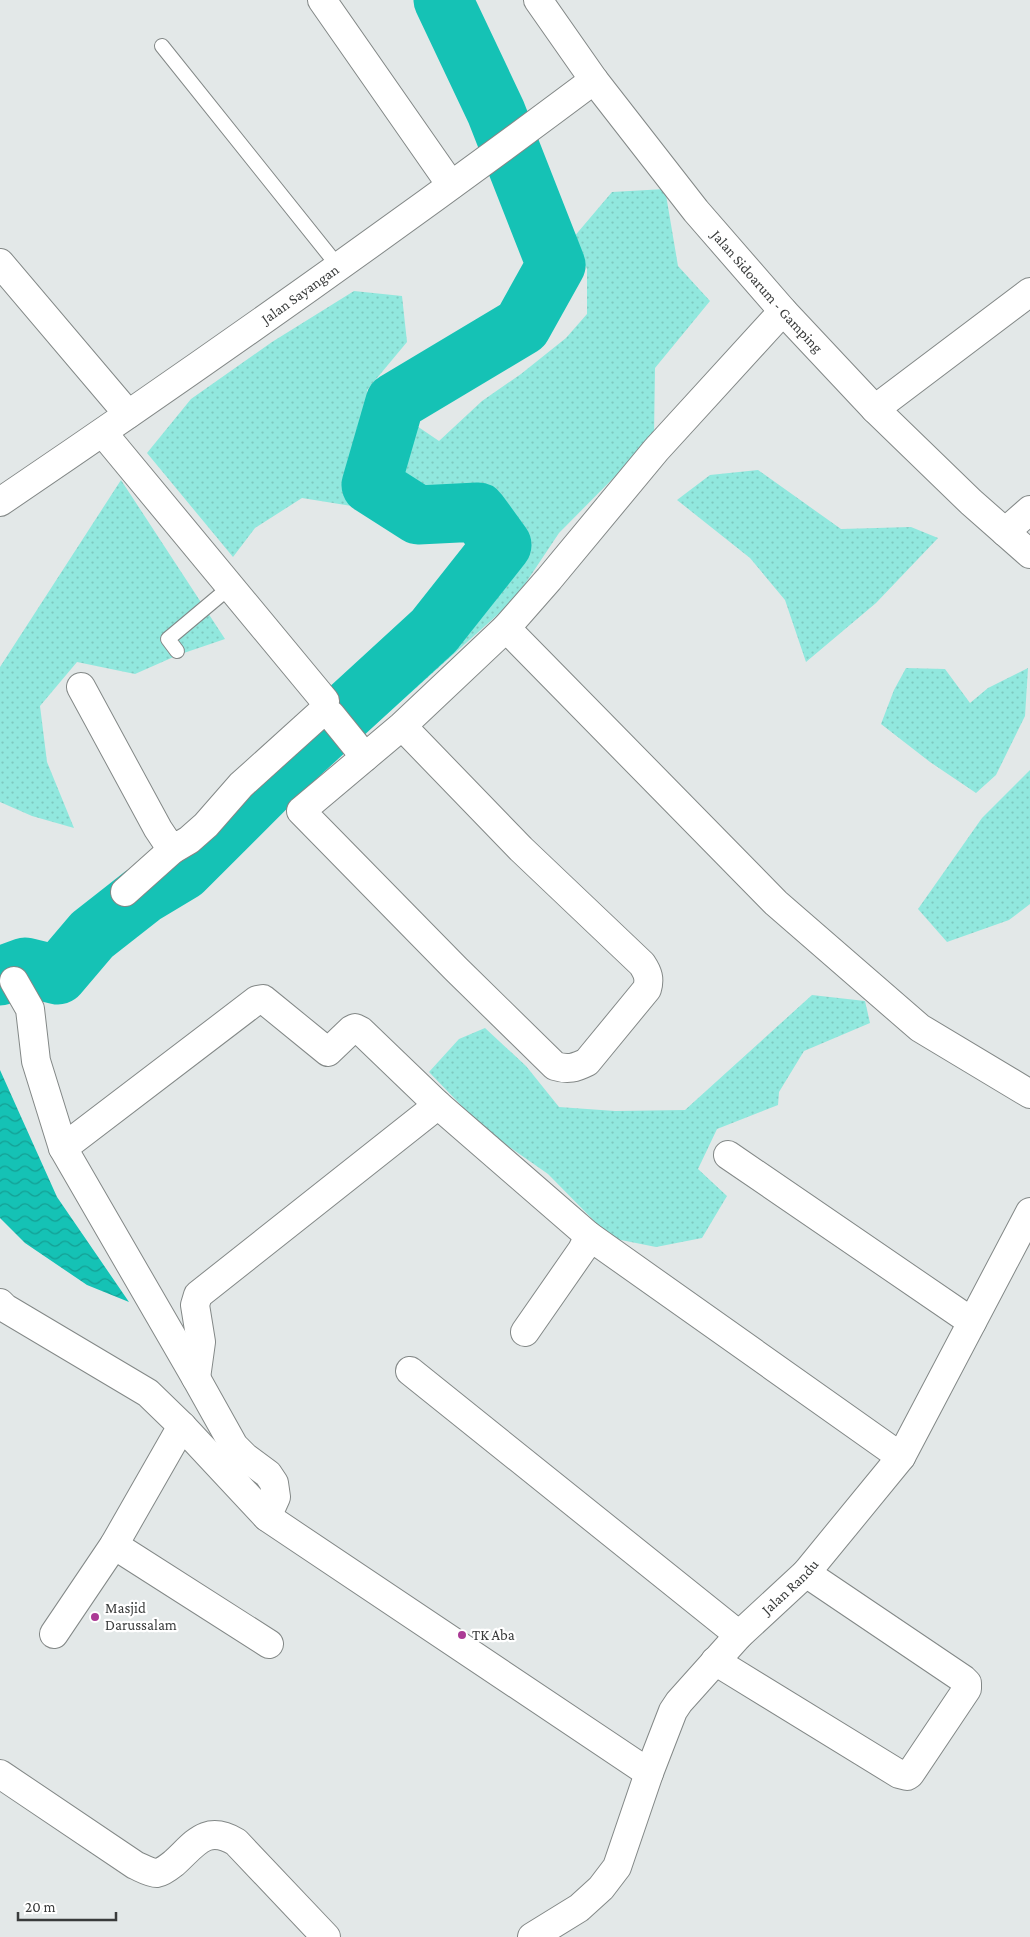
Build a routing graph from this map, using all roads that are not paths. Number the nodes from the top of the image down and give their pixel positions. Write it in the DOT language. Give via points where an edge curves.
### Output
graph roads {
  1 [pos="322,0"];
  2 [pos="538,0"];
  3 [pos="162,46"];
  4 [pos="594,80"];
  5 [pos="451,185"];
  6 [pos="0,262"];
  7 [pos="338,266"];
  8 [pos="1030,292"];
  9 [pos="783,311"];
  10 [pos="875,409"];
  11 [pos="128,414"];
  12 [pos="103,433"];
  13 [pos="0,502"];
  14 [pos="1030,510"];
  15 [pos="1005,532"];
  16 [pos="1030,554"];
  17 [pos="230,587"];
  18 [pos="506,628"];
  19 [pos="177,651"];
  20 [pos="81,687"];
  21 [pos="333,718"];
  22 [pos="402,726"];
  23 [pos="365,757"];
  24 [pos="172,850"];
  25 [pos="125,892"];
  26 [pos="14,981"];
  27 [pos="1030,1094"];
  28 [pos="438,1105"];
  29 [pos="78,1136"];
  30 [pos="728,1155"];
  31 [pos="1030,1212"];
  32 [pos="589,1236"];
  33 [pos="1023,1245"];
  34 [pos="2,1309"];
  35 [pos="972,1322"];
  36 [pos="525,1332"];
  37 [pos="410,1371"];
  38 [pos="196,1378"];
  39 [pos="182,1426"];
  40 [pos="901,1457"];
  41 [pos="267,1517"];
  42 [pos="114,1545"];
  43 [pos="806,1573"];
  44 [pos="54,1634"];
  45 [pos="739,1635"];
  46 [pos="269,1644"];
  47 [pos="715,1660"];
  48 [pos="649,1773"];
  49 [pos="0,1774"];
  50 [pos="326,1937"];
  51 [pos="532,1937"];
  1 -- 5 [label="street"];
  2 -- 4 [label="street, Jalan Sidoarum - Gamping"];
  3 -- 7 [label="lane"];
  4 -- 5 [label="street, Jalan Sayangan"];
  4 -- 9 [label="street, Jalan Sidoarum - Gamping" via="696,211"];
  5 -- 7 [label="street, Jalan Sayangan"];
  6 -- 11 [label="street"];
  7 -- 11 [label="street, Jalan Sayangan"];
  8 -- 10 [label="street"];
  9 -- 10 [label="street, Jalan Sidoarum - Gamping"];
  9 -- 18 [label="street" via="656,450"];
  10 -- 15 [label="street, Jalan Sidoarum - Gamping"];
  11 -- 12 [label="street, Jalan Sayangan"];
  12 -- 13 [label="street, Jalan Sayangan"];
  12 -- 17 [label="street"];
  14 -- 15 [label="street"];
  15 -- 16 [label="street, Jalan Sidoarum - Gamping"];
  17 -- 19 [label="lane" via="168,639"];
  17 -- 21 [label="street" via="324,701"];
  18 -- 22 [label="street"];
  18 -- 27 [label="street" via="776,903 920,1028"];
  20 -- 24 [label="street"];
  21 -- 23 [label="street"];
  21 -- 24 [label="street" via="241,785 206,825"];
  22 -- 23 [label="street"];
  22 -- 23 [label="street" via="648,973 647,989 587,1062 565,1069 554,1066 302,811"];
  24 -- 25 [label="street"];
  26 -- 29 [label="street" via="30,1009 36,1061"];
  28 -- 29 [label="street" via="361,1031 356,1028 350,1030 328,1052 263,999 257,1000"];
  28 -- 32 [label="street"];
  28 -- 38 [label="street" via="198,1295 195,1305 201,1342"];
  29 -- 38 [label="street"];
  30 -- 35 [label="street"];
  31 -- 33 [label="street, Jalan Randu"];
  32 -- 36 [label="street"];
  32 -- 40 [label="street"];
  33 -- 35 [label="street, Jalan Randu"];
  34 -- 39 [label="street" via="148,1393"];
  35 -- 40 [label="street, Jalan Randu"];
  37 -- 45 [label="street"];
  38 -- 41 [label="street" via="234,1446 268,1474 274,1483 276,1497"];
  39 -- 41 [label="street"];
  39 -- 42 [label="street"];
  40 -- 43 [label="street, Jalan Randu"];
  41 -- 48 [label="street"];
  42 -- 44 [label="street"];
  42 -- 46 [label="street"];
  43 -- 45 [label="street, Jalan Randu"];
  43 -- 47 [label="street" via="967,1683 966,1691 910,1774 899,1774"];
  45 -- 47 [label="street, Jalan Randu"];
  47 -- 48 [label="street, Jalan Randu" via="676,1707"];
  48 -- 51 [label="street, Jalan Randu" via="617,1867 601,1888 579,1908"];
  49 -- 50 [label="street" via="135,1865 152,1872 159,1873 168,1868 203,1836 226,1836 236,1842"];
}
